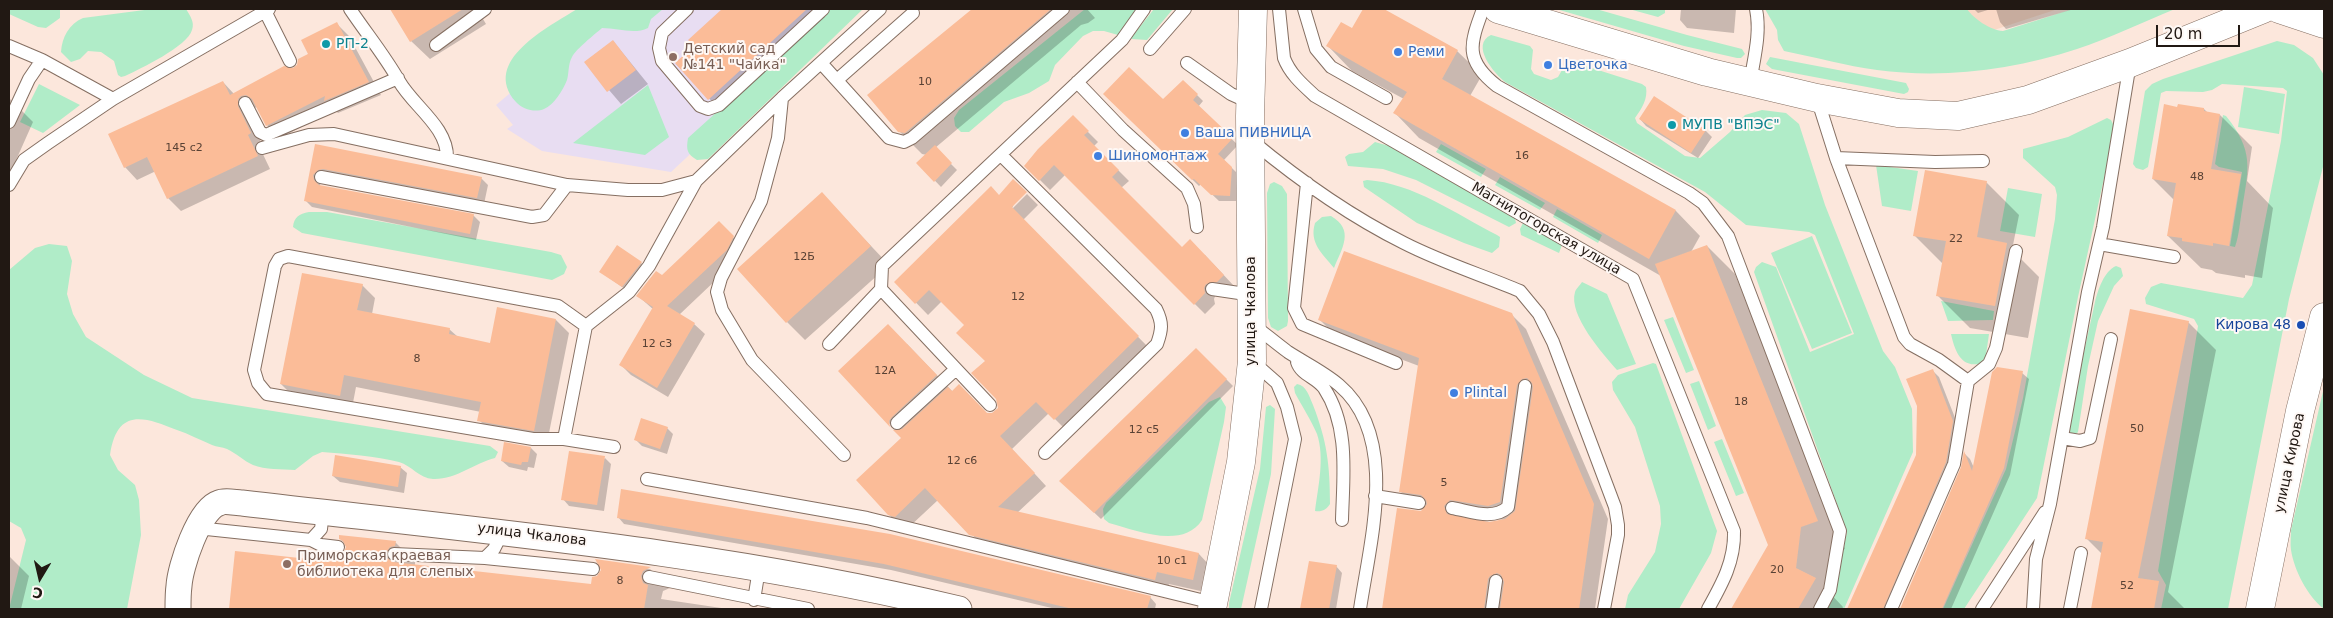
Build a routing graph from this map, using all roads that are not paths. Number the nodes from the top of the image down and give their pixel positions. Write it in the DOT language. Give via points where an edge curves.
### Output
graph roads {
  1 [pos="350,9"];
  2 [pos="485,9"];
  3 [pos="687,9"];
  4 [pos="823,9"];
  5 [pos="880,9"];
  6 [pos="1063,9"];
  7 [pos="1144,9"];
  8 [pos="1184,9"];
  9 [pos="1253,9"];
  10 [pos="1279,9"];
  11 [pos="1304,9"];
  12 [pos="1483,9"];
  13 [pos="1498,9"];
  14 [pos="1756,9"];
  15 [pos="2263,9"];
  16 [pos="2279,9"];
  17 [pos="267,10"];
  18 [pos="913,13"];
  19 [pos="2324,24"];
  20 [pos="436,45"];
  21 [pos="9,46"];
  22 [pos="1150,49"];
  23 [pos="42,60"];
  24 [pos="290,61"];
  25 [pos="1187,63"];
  26 [pos="2130,63"];
  27 [pos="822,64"];
  28 [pos="398,78"];
  29 [pos="837,80"];
  30 [pos="1077,82"];
  31 [pos="1750,83"];
  32 [pos="782,98"];
  33 [pos="1386,98"];
  34 [pos="1816,98"];
  35 [pos="112,99"];
  36 [pos="245,103"];
  37 [pos="1251,104"];
  38 [pos="9,122"];
  39 [pos="1250,140"];
  40 [pos="262,148"];
  41 [pos="1001,155"];
  42 [pos="447,158"];
  43 [pos="1836,158"];
  44 [pos="1983,161"];
  45 [pos="321,177"];
  46 [pos="696,181"];
  47 [pos="1307,183"];
  48 [pos="9,185"];
  49 [pos="567,185"];
  50 [pos="1197,226"];
  51 [pos="2100,244"];
  52 [pos="2016,251"];
  53 [pos="2174,257"];
  54 [pos="880,289"];
  55 [pos="1212,289"];
  56 [pos="1250,291"];
  57 [pos="2324,317"];
  58 [pos="1252,324"];
  59 [pos="586,326"];
  60 [pos="2111,339"];
  61 [pos="829,344"];
  62 [pos="1296,357"];
  63 [pos="1252,361"];
  64 [pos="1396,363"];
  65 [pos="956,369"];
  66 [pos="1968,382"];
  67 [pos="1525,386"];
  68 [pos="990,405"];
  69 [pos="897,423"];
  70 [pos="564,438"];
  71 [pos="2062,438"];
  72 [pos="614,447"];
  73 [pos="1045,453"];
  74 [pos="844,455"];
  75 [pos="647,479"];
  76 [pos="1376,496"];
  77 [pos="1419,503"];
  78 [pos="2050,504"];
  79 [pos="1452,508"];
  80 [pos="323,512"];
  81 [pos="1342,520"];
  82 [pos="198,528"];
  83 [pos="503,531"];
  84 [pos="311,540"];
  85 [pos="338,547"];
  86 [pos="2081,553"];
  87 [pos="394,554"];
  88 [pos="485,558"];
  89 [pos="593,569"];
  90 [pos="759,569"];
  91 [pos="649,577"];
  92 [pos="1496,581"];
  93 [pos="754,600"];
  94 [pos="1212,606"];
  95 [pos="178,609"];
  96 [pos="808,609"];
  97 [pos="959,609"];
  98 [pos="1261,609"];
  99 [pos="1360,609"];
  100 [pos="1492,609"];
  101 [pos="1604,609"];
  102 [pos="1708,609"];
  103 [pos="1820,609"];
  104 [pos="1890,609"];
  105 [pos="1982,609"];
  106 [pos="2033,609"];
  107 [pos="2070,609"];
  108 [pos="2260,609"];
  1 -- 28 [label="lane"];
  2 -- 20 [label="lane"];
  3 -- 4 [label="lane" via="662,33 659,48 669,73 700,106 708,109 719,105"];
  5 -- 27 [label="lane"];
  6 -- 29 [label="lane" via="904,142 889,138"];
  7 -- 30 [label="lane" via="1122,40"];
  8 -- 22 [label="lane"];
  9 -- 37 [label="main road, улица Чкалова"];
  10 -- 102 [label="lane, Магнитогорская улица" via="1286,65 1315,96 1633,279 1734,531 1728,572"];
  11 -- 33 [label="lane" via="1316,50 1331,67"];
  12 -- 103 [label="lane" via="1473,45 1482,74 1506,91 1689,193 1703,203 1728,236 1840,531 1830,590"];
  13 -- 31 [label="main road"];
  14 -- 31 [label="lane" via="1759,22"];
  15 -- 26 [label="main road"];
  16 -- 19 [label="main road"];
  17 -- 24 [label="lane"];
  17 -- 35 [label="lane"];
  18 -- 29 [label="lane"];
  21 -- 23 [label="lane"];
  23 -- 35 [label="lane"];
  23 -- 38 [label="lane"];
  25 -- 37 [label="lane"];
  26 -- 34 [label="main road" via="2028,100 1958,116 1898,114"];
  26 -- 51 [label="lane"];
  27 -- 29 [label="lane"];
  27 -- 32 [label="lane"];
  28 -- 36 [label="lane" via="266,135 260,132"];
  28 -- 42 [label="lane" via="436,128 447,150"];
  30 -- 41 [label="lane"];
  30 -- 50 [label="lane" via="1123,130 1187,188 1194,204"];
  31 -- 34 [label="main road"];
  32 -- 46 [label="lane"];
  32 -- 74 [label="lane" via="778,138 761,201 717,292 722,310 752,360"];
  34 -- 43 [label="lane"];
  35 -- 48 [label="lane" via="24,160"];
  37 -- 39 [label="main road, улица Чкалова"];
  39 -- 47 [label="lane"];
  39 -- 56 [label="main road, улица Чкалова"];
  40 -- 42 [label="lane" via="309,135 334,134"];
  41 -- 54 [label="lane" via="882,266"];
  41 -- 73 [label="lane" via="1156,309 1162,320 1157,344"];
  42 -- 49 [label="lane"];
  43 -- 44 [label="lane"];
  43 -- 66 [label="lane" via="1904,337"];
  45 -- 49 [label="lane" via="532,216 544,215"];
  46 -- 49 [label="lane" via="662,190"];
  46 -- 59 [label="lane" via="644,273 629,292"];
  47 -- 64 [label="lane" via="1294,308 1302,324"];
  47 -- 101 [label="lane" via="1369,225 1406,245 1520,291 1532,304 1553,342 1615,507 1618,536"];
  51 -- 53 [label="lane"];
  51 -- 71 [label="lane" via="2088,292"];
  52 -- 66 [label="lane" via="1996,348 1989,364"];
  54 -- 61 [label="lane"];
  54 -- 65 [label="lane"];
  55 -- 56 [label="lane" via="1239,293"];
  56 -- 58 [label="main road, улица Чкалова"];
  57 -- 108 [label="main road, улица Кирова" via="2300,411"];
  58 -- 62 [label="lane"];
  58 -- 63 [label="main road, улица Чкалова"];
  59 -- 70 [label="lane"];
  59 -- 70 [label="lane" via="558,306 288,256 279,259 275,266 254,370 258,384 266,394 533,439"];
  60 -- 71 [label="lane" via="2090,438 2086,441"];
  62 -- 76 [label="lane" via="1338,385 1360,408 1376,464"];
  62 -- 81 [label="lane" via="1299,368 1323,386 1335,408 1344,457"];
  63 -- 94 [label="main road, улица Чкалова" via="1241,462"];
  63 -- 98 [label="lane" via="1277,383 1288,407 1296,439"];
  65 -- 68 [label="lane"];
  65 -- 69 [label="lane"];
  66 -- 104 [label="lane" via="1954,464"];
  67 -- 79 [label="lane" via="1508,507 1502,513 1487,515"];
  70 -- 72 [label="lane"];
  71 -- 78 [label="lane"];
  75 -- 94 [label="lane" via="867,518"];
  76 -- 77 [label="lane"];
  76 -- 99 [label="lane"];
  78 -- 105 [label="lane"];
  78 -- 106 [label="lane" via="2036,559"];
  80 -- 82 [label="street, улица Чкалова" via="219,502 210,509"];
  80 -- 83 [label="street, улица Чкалова"];
  80 -- 84 [label="lane" via="321,529"];
  82 -- 84 [label="lane"];
  82 -- 95 [label="street, улица Чкалова" via="183,563"];
  83 -- 88 [label="lane"];
  83 -- 90 [label="street, улица Чкалова"];
  84 -- 85 [label="lane"];
  86 -- 107 [label="lane"];
  87 -- 88 [label="lane"];
  88 -- 89 [label="lane"];
  90 -- 93 [label="lane"];
  90 -- 97 [label="street, улица Чкалова"];
  91 -- 93 [label="lane"];
  92 -- 100 [label="lane"];
  93 -- 96 [label="lane"];
}
